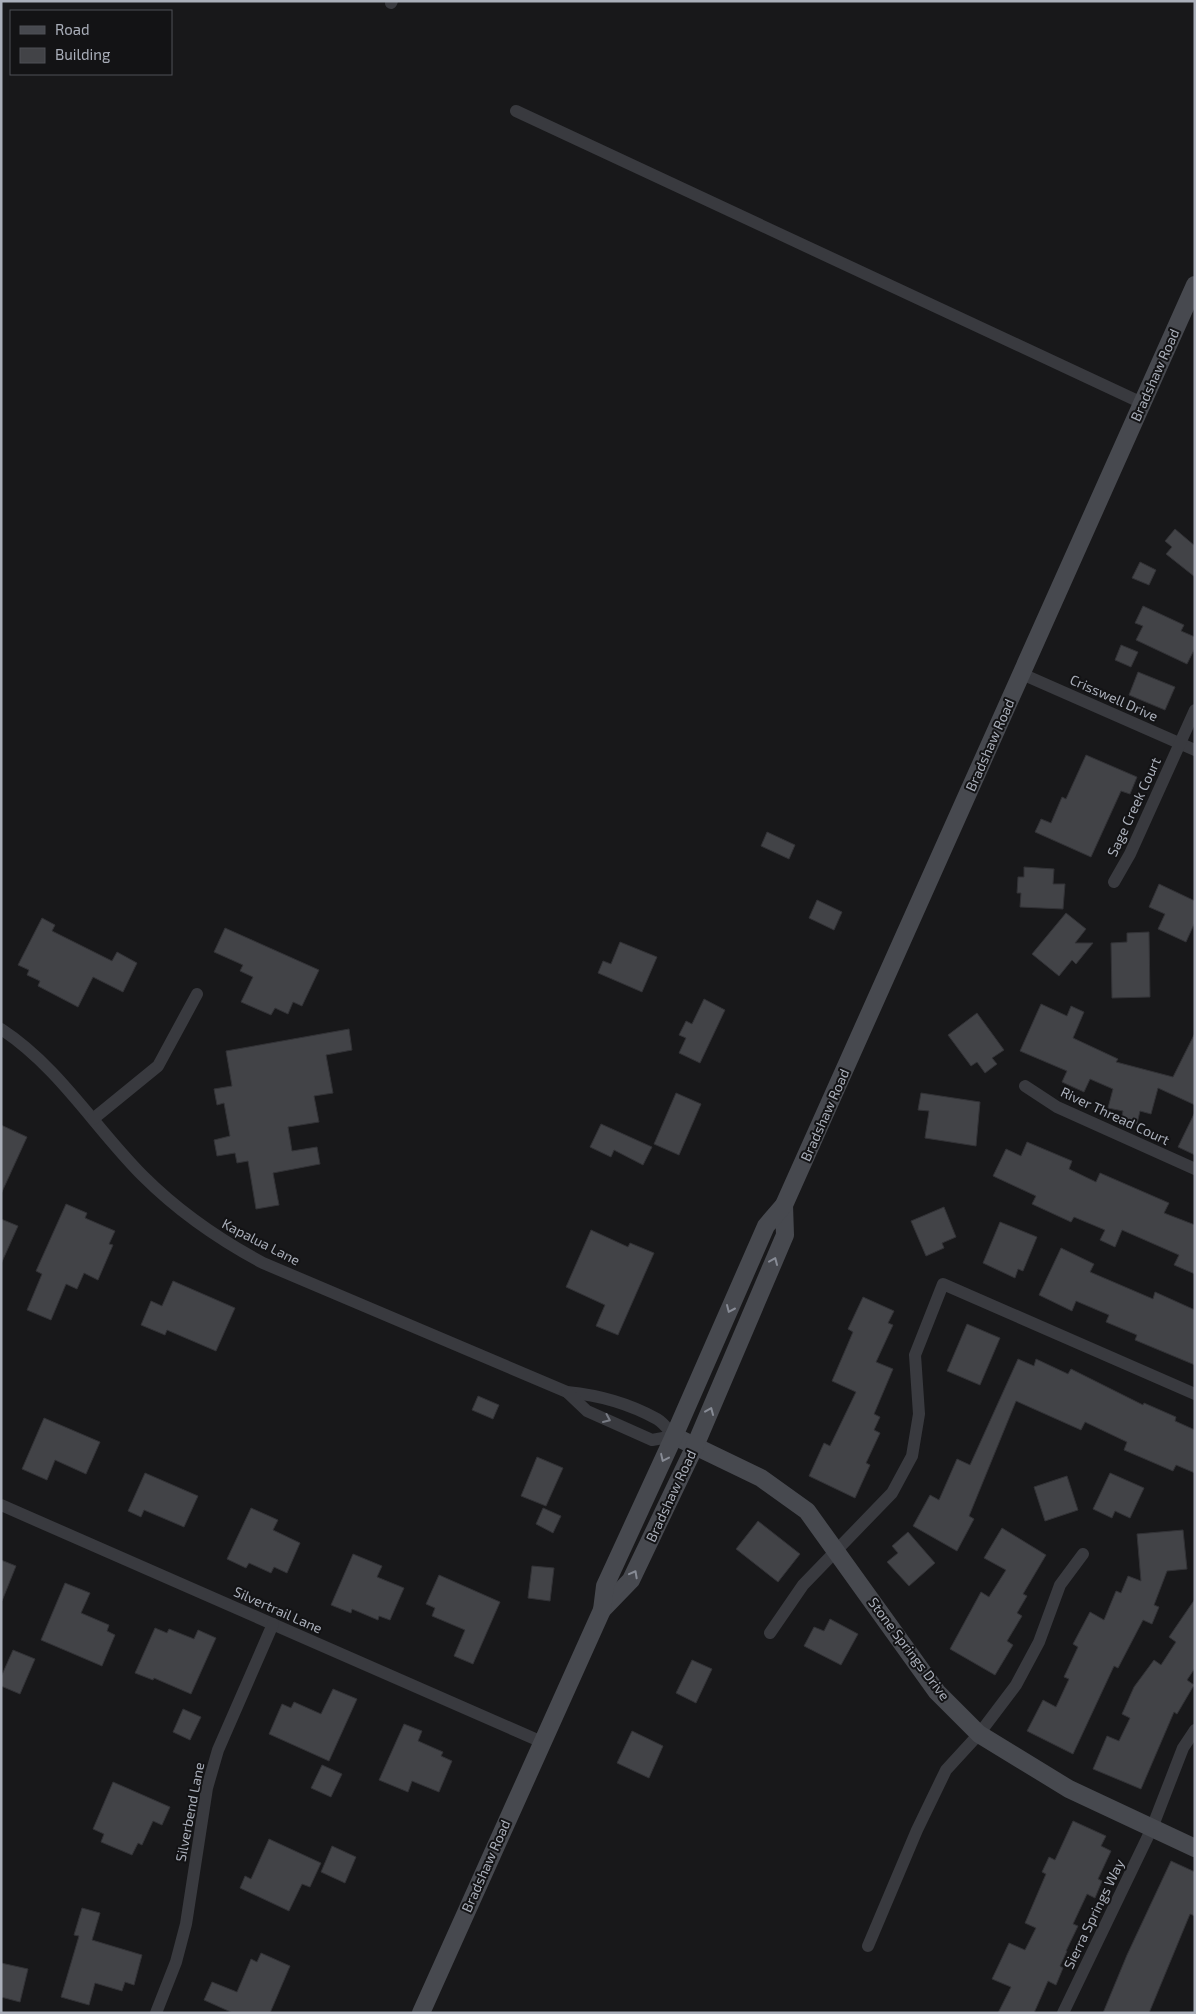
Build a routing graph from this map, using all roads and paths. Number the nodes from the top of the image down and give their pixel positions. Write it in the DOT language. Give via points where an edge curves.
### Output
graph roads {
  1 [pos="516,111"];
  2 [pos="1195,285"];
  3 [pos="1142,403"];
  4 [pos="1022,674"];
  5 [pos="1195,710"];
  6 [pos="1180,744"];
  7 [pos="1195,750"];
  8 [pos="1114,882"];
  9 [pos="197,994"];
  10 [pos="1,1029"];
  11 [pos="1025,1086"];
  12 [pos="93,1118"];
  13 [pos="1195,1170"];
  14 [pos="784,1205"];
  15 [pos="567,1392"];
  16 [pos="1195,1394"];
  17 [pos="674,1436"];
  18 [pos="695,1446"];
  19 [pos="1,1505"];
  20 [pos="837,1551"];
  21 [pos="1083,1554"];
  22 [pos="602,1610"];
  23 [pos="272,1624"];
  24 [pos="770,1633"];
  25 [pos="1195,1730"];
  26 [pos="979,1734"];
  27 [pos="542,1742"];
  28 [pos="1152,1828"];
  29 [pos="1195,1848"];
  30 [pos="868,1946"];
  31 [pos="156,2013"];
  32 [pos="420,2013"];
  33 [pos="1064,2013"];
  1 -- 3 [label="street"];
  2 -- 3 [label="main road, Bradshaw Road"];
  3 -- 4 [label="main road, Bradshaw Road"];
  4 -- 6 [label="street, Crisswell Drive"];
  4 -- 14 [label="main road, Bradshaw Road"];
  5 -- 6 [label="street, Sage Creek Court"];
  6 -- 7 [label="street, Crisswell Drive"];
  6 -- 8 [label="street, Sage Creek Court"];
  9 -- 12 [label="street" via="158,1066"];
  10 -- 12 [label="street, Kapalua Lane" via="47,1065"];
  11 -- 13 [label="street, River Thread Court" via="1057,1107"];
  12 -- 15 [label="street, Kapalua Lane" via="142,1175 175,1206 223,1242 263,1263"];
  14 -- 17 [label="main road, Bradshaw Road, one-way" via="766,1226"];
  18 -- 14 [label="main road, Bradshaw Road, one-way" via="785,1235"];
  15 -- 17 [label="street, Kapalua Lane" via="589,1394 659,1420"];
  15 -- 17 [label="street, Kapalua Lane, one-way" via="587,1411 652,1440"];
  16 -- 20 [label="street" via="944,1284 915,1355 919,1414 912,1456 892,1493"];
  17 -- 18 [label="main road, Stone Springs Drive"];
  17 -- 22 [label="main road, Bradshaw Road, one-way" via="605,1586"];
  18 -- 20 [label="main road, Stone Springs Drive" via="761,1478 808,1511"];
  22 -- 18 [label="main road, Bradshaw Road, one-way" via="631,1580"];
  19 -- 23 [label="street, Silvertrail Lane"];
  20 -- 24 [label="street" via="803,1585"];
  20 -- 26 [label="main road, Stone Springs Drive" via="937,1692"];
  21 -- 26 [label="street" via="1060,1585 1038,1642 1016,1685"];
  22 -- 27 [label="main road, Bradshaw Road"];
  23 -- 27 [label="street, Silvertrail Lane"];
  23 -- 31 [label="street, Silverbend Lane" via="218,1750 200,1822 186,1924 176,1962"];
  25 -- 28 [label="street, Sierra Springs Way" via="1183,1748"];
  26 -- 28 [label="main road, Stone Springs Drive" via="1069,1789"];
  26 -- 30 [label="street" via="946,1770"];
  27 -- 32 [label="main road, Bradshaw Road"];
  28 -- 29 [label="main road, Stone Springs Drive"];
  28 -- 33 [label="street, Sierra Springs Way"];
}
